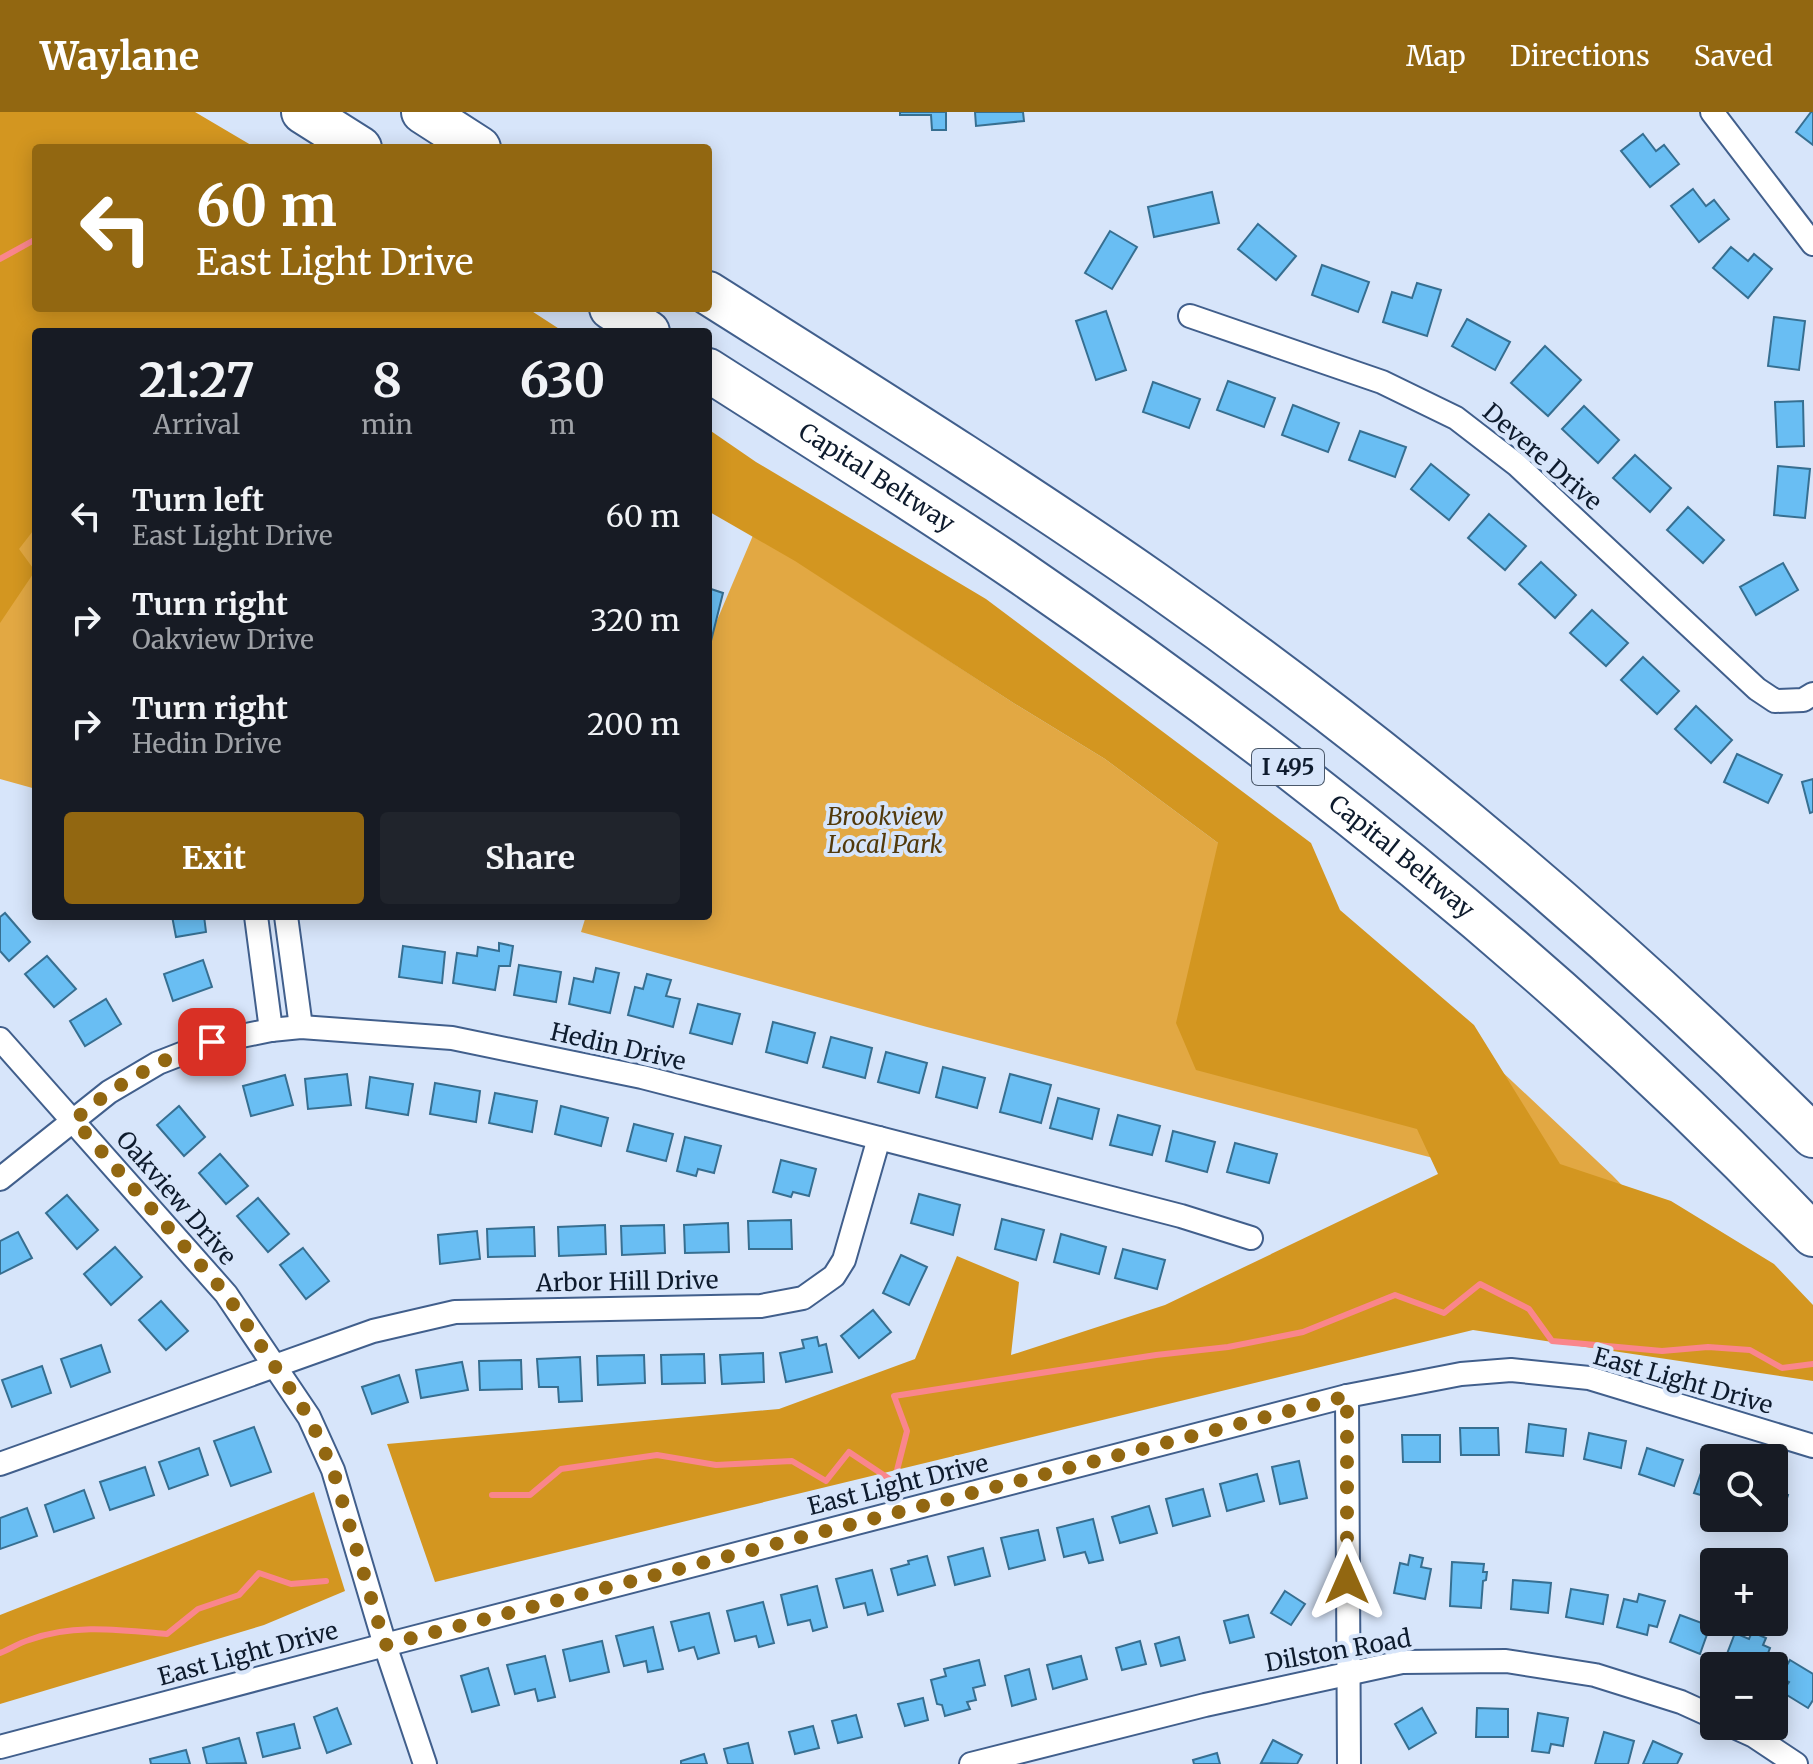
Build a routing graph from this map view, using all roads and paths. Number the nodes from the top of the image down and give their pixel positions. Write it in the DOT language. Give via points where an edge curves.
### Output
graph roads {
  1 [pos="303,112"];
  2 [pos="423,112"];
  3 [pos="1712,112"];
  4 [pos="354,144"];
  5 [pos="473,144"];
  6 [pos="1813,244"];
  7 [pos="712,296"];
  8 [pos="617,312"];
  9 [pos="1190,316"];
  10 [pos="642,328"];
  11 [pos="712,373"];
  12 [pos="1813,694"];
  13 [pos="257,920"];
  14 [pos="287,920"];
  15 [pos="301,1027"];
  16 [pos="271,1030"];
  17 [pos="0,1039"];
  18 [pos="74,1120"];
  19 [pos="1813,1136"];
  20 [pos="879,1138"];
  21 [pos="0,1179"];
  22 [pos="1813,1235"];
  23 [pos="1251,1238"];
  24 [pos="276,1366"];
  25 [pos="1347,1396"];
  26 [pos="1813,1446"];
  27 [pos="0,1464"];
  28 [pos="385,1645"];
  29 [pos="1347,1673"];
  30 [pos="1700,1711"];
  31 [pos="1760,1740"];
  32 [pos="0,1747"];
  33 [pos="425,1764"];
  34 [pos="971,1764"];
  35 [pos="1349,1764"];
  36 [pos="1796,1764"];
  1 -- 4 [label="highway"];
  2 -- 5 [label="highway"];
  3 -- 6 [label="street"];
  7 -- 19 [label="highway, I 495" via="1068,524 1374,747 1673,1001"];
  8 -- 10 [label="highway"];
  9 -- 12 [label="street, Devere Drive" via="1382,382 1456,418 1517,465 1757,689 1775,701 1803,700"];
  11 -- 22 [label="highway, Capital Beltway / I 495" via="1028,577 1331,799 1627,1052"];
  13 -- 16 [label="street"];
  14 -- 15 [label="street"];
  15 -- 16 [label="street, Hedin Drive"];
  15 -- 20 [label="street, Hedin Drive" via="452,1038 642,1077"];
  16 -- 18 [label="street, Hedin Drive" via="212,1042 158,1063"];
  17 -- 18 [label="street, Oakview Drive"];
  18 -- 21 [label="street, Hedin Drive"];
  18 -- 24 [label="street, Oakview Drive" via="226,1294"];
  20 -- 23 [label="street, Hedin Drive"];
  20 -- 24 [label="street, Arbor Hill Drive" via="844,1260 834,1276 803,1298 761,1306 455,1312 373,1331"];
  24 -- 27 [label="street"];
  24 -- 28 [label="street, Oakview Drive" via="309,1417 333,1470"];
  25 -- 26 [label="street, East Light Drive" via="1511,1370 1589,1378"];
  25 -- 28 [label="street, East Light Drive"];
  25 -- 29 [label="street"];
  28 -- 32 [label="street, East Light Drive"];
  28 -- 33 [label="street, Oakview Drive"];
  29 -- 30 [label="street, Dilston Road" via="1402,1662 1506,1661 1595,1675"];
  29 -- 34 [label="street, Dilston Road"];
  29 -- 35 [label="street"];
  31 -- 36 [label="street"];
}
